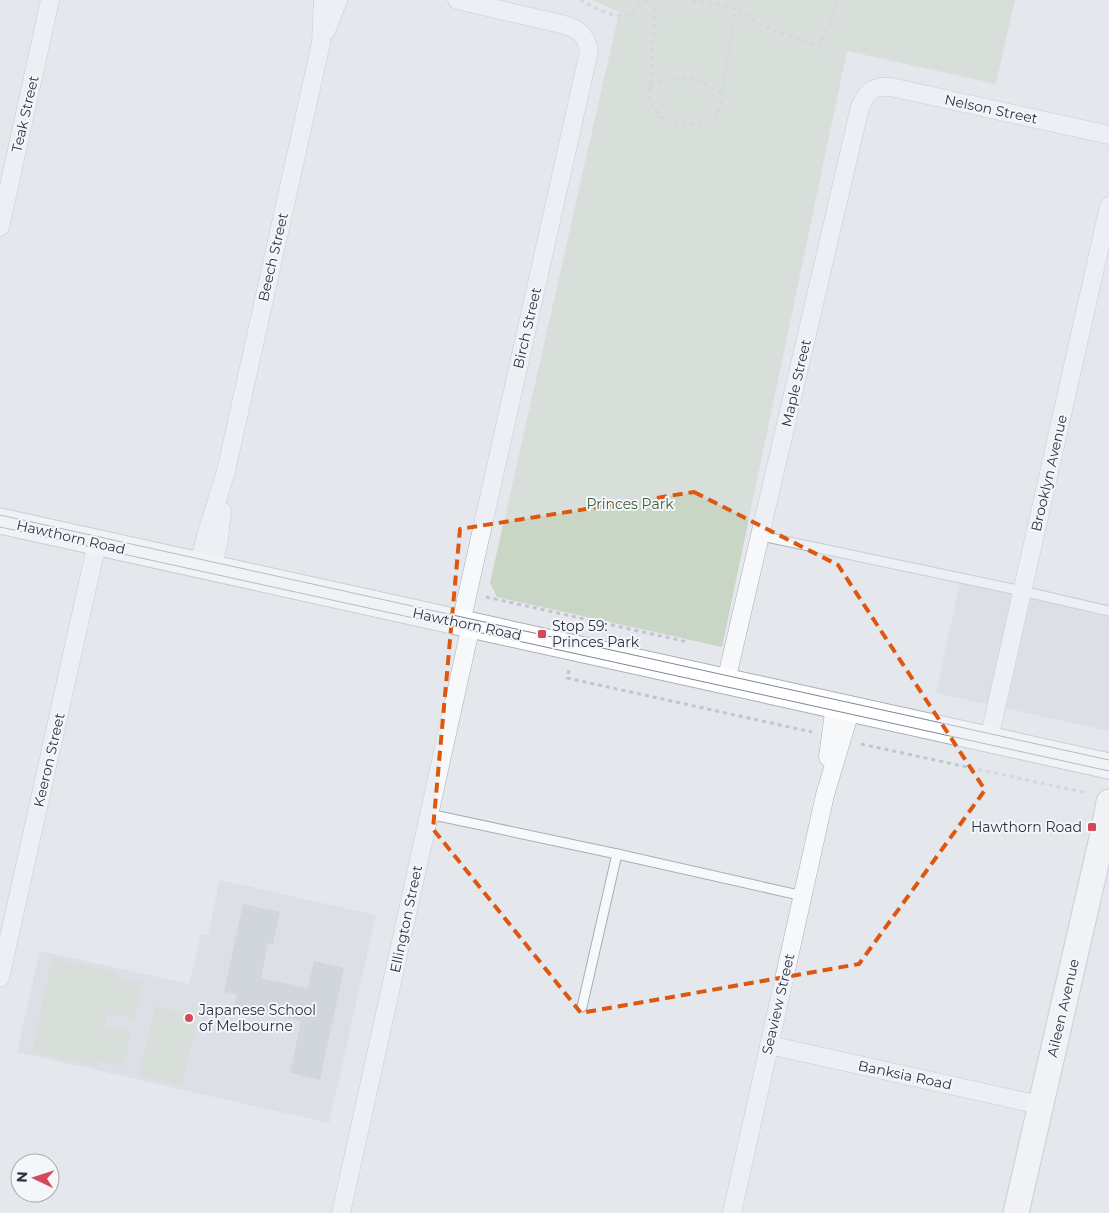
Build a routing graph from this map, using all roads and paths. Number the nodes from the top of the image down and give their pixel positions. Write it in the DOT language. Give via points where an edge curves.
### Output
graph roads {
  1 [pos="50,0"];
  2 [pos="323,0"];
  3 [pos="338,0"];
  4 [pos="457,0"];
  5 [pos="580,0"];
  6 [pos="649,0"];
  7 [pos="656,0"];
  8 [pos="684,0"];
  9 [pos="836,0"];
  10 [pos="735,8"];
  11 [pos="321,43"];
  12 [pos="650,85"];
  13 [pos="874,88"];
  14 [pos="723,93"];
  15 [pos="1109,135"];
  16 [pos="1109,206"];
  17 [pos="0,227"];
  18 [pos="0,521"];
  19 [pos="760,536"];
  20 [pos="97,543"];
  21 [pos="206,567"];
  22 [pos="1022,591"];
  23 [pos="468,593"];
  24 [pos="1109,611"];
  25 [pos="581,618"];
  26 [pos="466,624"];
  27 [pos="688,642"];
  28 [pos="574,647"];
  29 [pos="726,681"];
  30 [pos="843,706"];
  31 [pos="836,737"];
  32 [pos="989,739"];
  33 [pos="1109,766"];
  34 [pos="1099,798"];
  35 [pos="429,814"];
  36 [pos="617,854"];
  37 [pos="802,896"];
  38 [pos="0,978"];
  39 [pos="582,1006"];
  40 [pos="769,1045"];
  41 [pos="1040,1105"];
  42 [pos="341,1213"];
  43 [pos="732,1213"];
  44 [pos="1016,1213"];
  1 -- 17 [label="street, Teak Street"];
  2 -- 11 [label="street, Beech Street"];
  3 -- 11 [label="street, Beech Street"];
  4 -- 23 [label="street, Birch Street" via="578,29 589,51"];
  5 -- 6 [label="path" via="622,16"];
  7 -- 12 [label="path"];
  8 -- 10 [label="path"];
  9 -- 10 [label="path" via="819,46 763,25"];
  10 -- 14 [label="path"];
  11 -- 21 [label="street, Beech Street" via="226,471 219,539"];
  12 -- 14 [label="path" via="670,79 692,78"];
  12 -- 14 [label="path" via="649,100 661,117 682,124 702,123 715,117"];
  13 -- 15 [label="street, Nelson Street" via="891,87"];
  13 -- 19 [label="street, Maple Street" via="860,107"];
  16 -- 22 [label="street, Brooklyn Avenue"];
  18 -- 20 [label="main road, Hawthorn Road"];
  19 -- 22 [label="lane"];
  19 -- 29 [label="street, Maple Street"];
  20 -- 21 [label="main road, Hawthorn Road"];
  20 -- 38 [label="street, Keeron Street"];
  21 -- 26 [label="main road, Hawthorn Road"];
  22 -- 24 [label="lane"];
  22 -- 32 [label="street, Brooklyn Avenue"];
  23 -- 25 [label="path"];
  23 -- 26 [label="street, Birch Street"];
  25 -- 27 [label="path"];
  25 -- 28 [label="path"];
  26 -- 28 [label="main road, Hawthorn Road"];
  26 -- 35 [label="street, Ellington Street"];
  28 -- 29 [label="main road, Hawthorn Road"];
  28 -- 31 [label="path" via="567,678"];
  29 -- 30 [label="main road, Hawthorn Road"];
  30 -- 31 [label="street, Seaview Street"];
  30 -- 32 [label="main road, Hawthorn Road"];
  31 -- 34 [label="path"];
  31 -- 37 [label="street, Seaview Street"];
  32 -- 33 [label="main road, Hawthorn Road"];
  34 -- 41 [label="main road, Aileen Avenue" via="1104,829"];
  35 -- 36 [label="lane"];
  35 -- 42 [label="street, Ellington Street"];
  36 -- 37 [label="lane"];
  36 -- 39 [label="lane"];
  37 -- 40 [label="street, Seaview Street"];
  40 -- 41 [label="street, Banksia Road"];
  40 -- 43 [label="street, Seaview Street"];
  41 -- 44 [label="main road, Aileen Avenue"];
}
